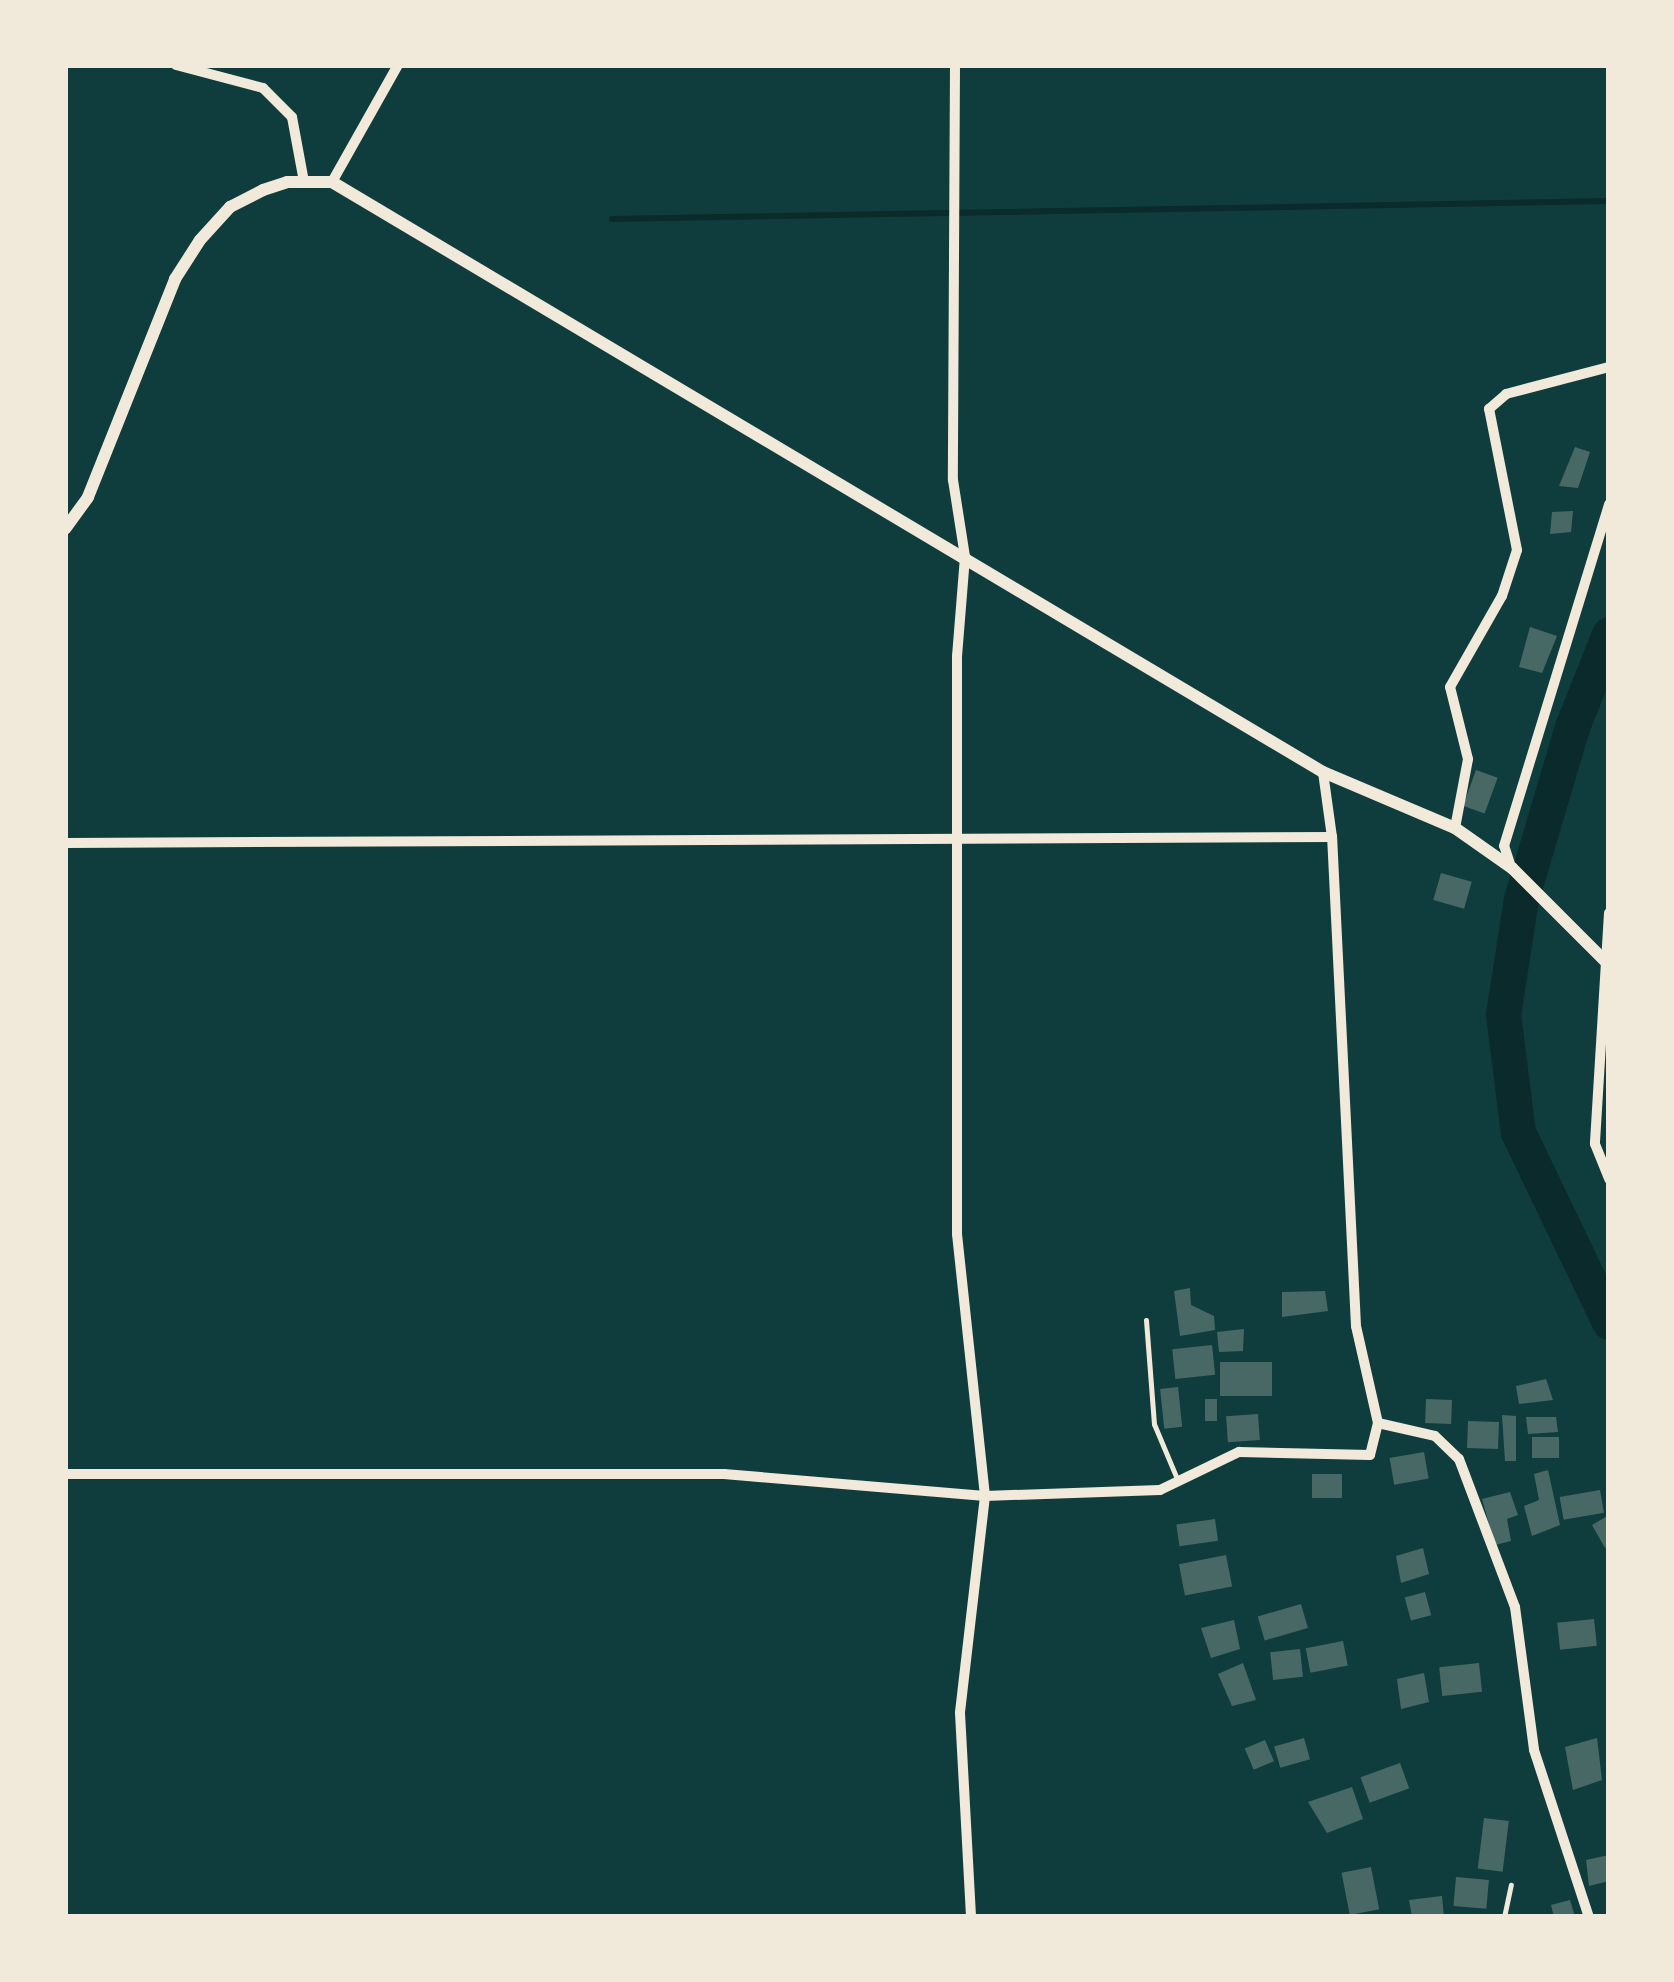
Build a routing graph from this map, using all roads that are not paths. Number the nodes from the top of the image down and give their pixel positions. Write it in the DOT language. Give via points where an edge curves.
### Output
graph roads {
  1 [pos="176,65"];
  2 [pos="398,65"];
  3 [pos="955,65"];
  4 [pos="304,182"];
  5 [pos="332,182"];
  6 [pos="1609,367"];
  7 [pos="1609,504"];
  8 [pos="65,530"];
  9 [pos="965,557"];
  10 [pos="1323,772"];
  11 [pos="1455,828"];
  12 [pos="1332,838"];
  13 [pos="959,840"];
  14 [pos="65,842"];
  15 [pos="1512,868"];
  16 [pos="1609,913"];
  17 [pos="1605,962"];
  18 [pos="1609,1179"];
  19 [pos="1146,1320"];
  20 [pos="1378,1424"];
  21 [pos="65,1474"];
  22 [pos="1178,1480"];
  23 [pos="984,1496"];
  24 [pos="1511,1885"];
  25 [pos="972,1917"];
  26 [pos="1504,1917"];
  27 [pos="1589,1917"];
  1 -- 4 [label="street" via="262,88 292,117"];
  2 -- 5 [label="street"];
  3 -- 9 [label="street" via="954,480"];
  4 -- 5 [label="street"];
  4 -- 8 [label="street" via="275,186 230,208 200,240 175,279 88,497"];
  5 -- 9 [label="street"];
  6 -- 11 [label="street" via="1506,394 1489,409 1517,550 1502,596 1450,686 1468,759"];
  7 -- 15 [label="street" via="1504,846"];
  9 -- 10 [label="street"];
  9 -- 13 [label="street" via="957,656"];
  10 -- 11 [label="street"];
  10 -- 12 [label="street"];
  11 -- 15 [label="street"];
  12 -- 13 [label="street"];
  12 -- 20 [label="street" via="1356,1326"];
  13 -- 14 [label="street"];
  13 -- 23 [label="street" via="958,1234"];
  15 -- 17 [label="street"];
  16 -- 17 [label="street"];
  17 -- 18 [label="street" via="1596,1144"];
  19 -- 22 [label="lane" via="1154,1424"];
  20 -- 22 [label="street" via="1370,1455 1239,1452"];
  20 -- 27 [label="street" via="1435,1436 1458,1459 1515,1607 1534,1750"];
  21 -- 23 [label="street" via="724,1474"];
  22 -- 23 [label="street" via="1160,1490"];
  23 -- 25 [label="street" via="960,1713"];
  24 -- 26 [label="lane"];
}
